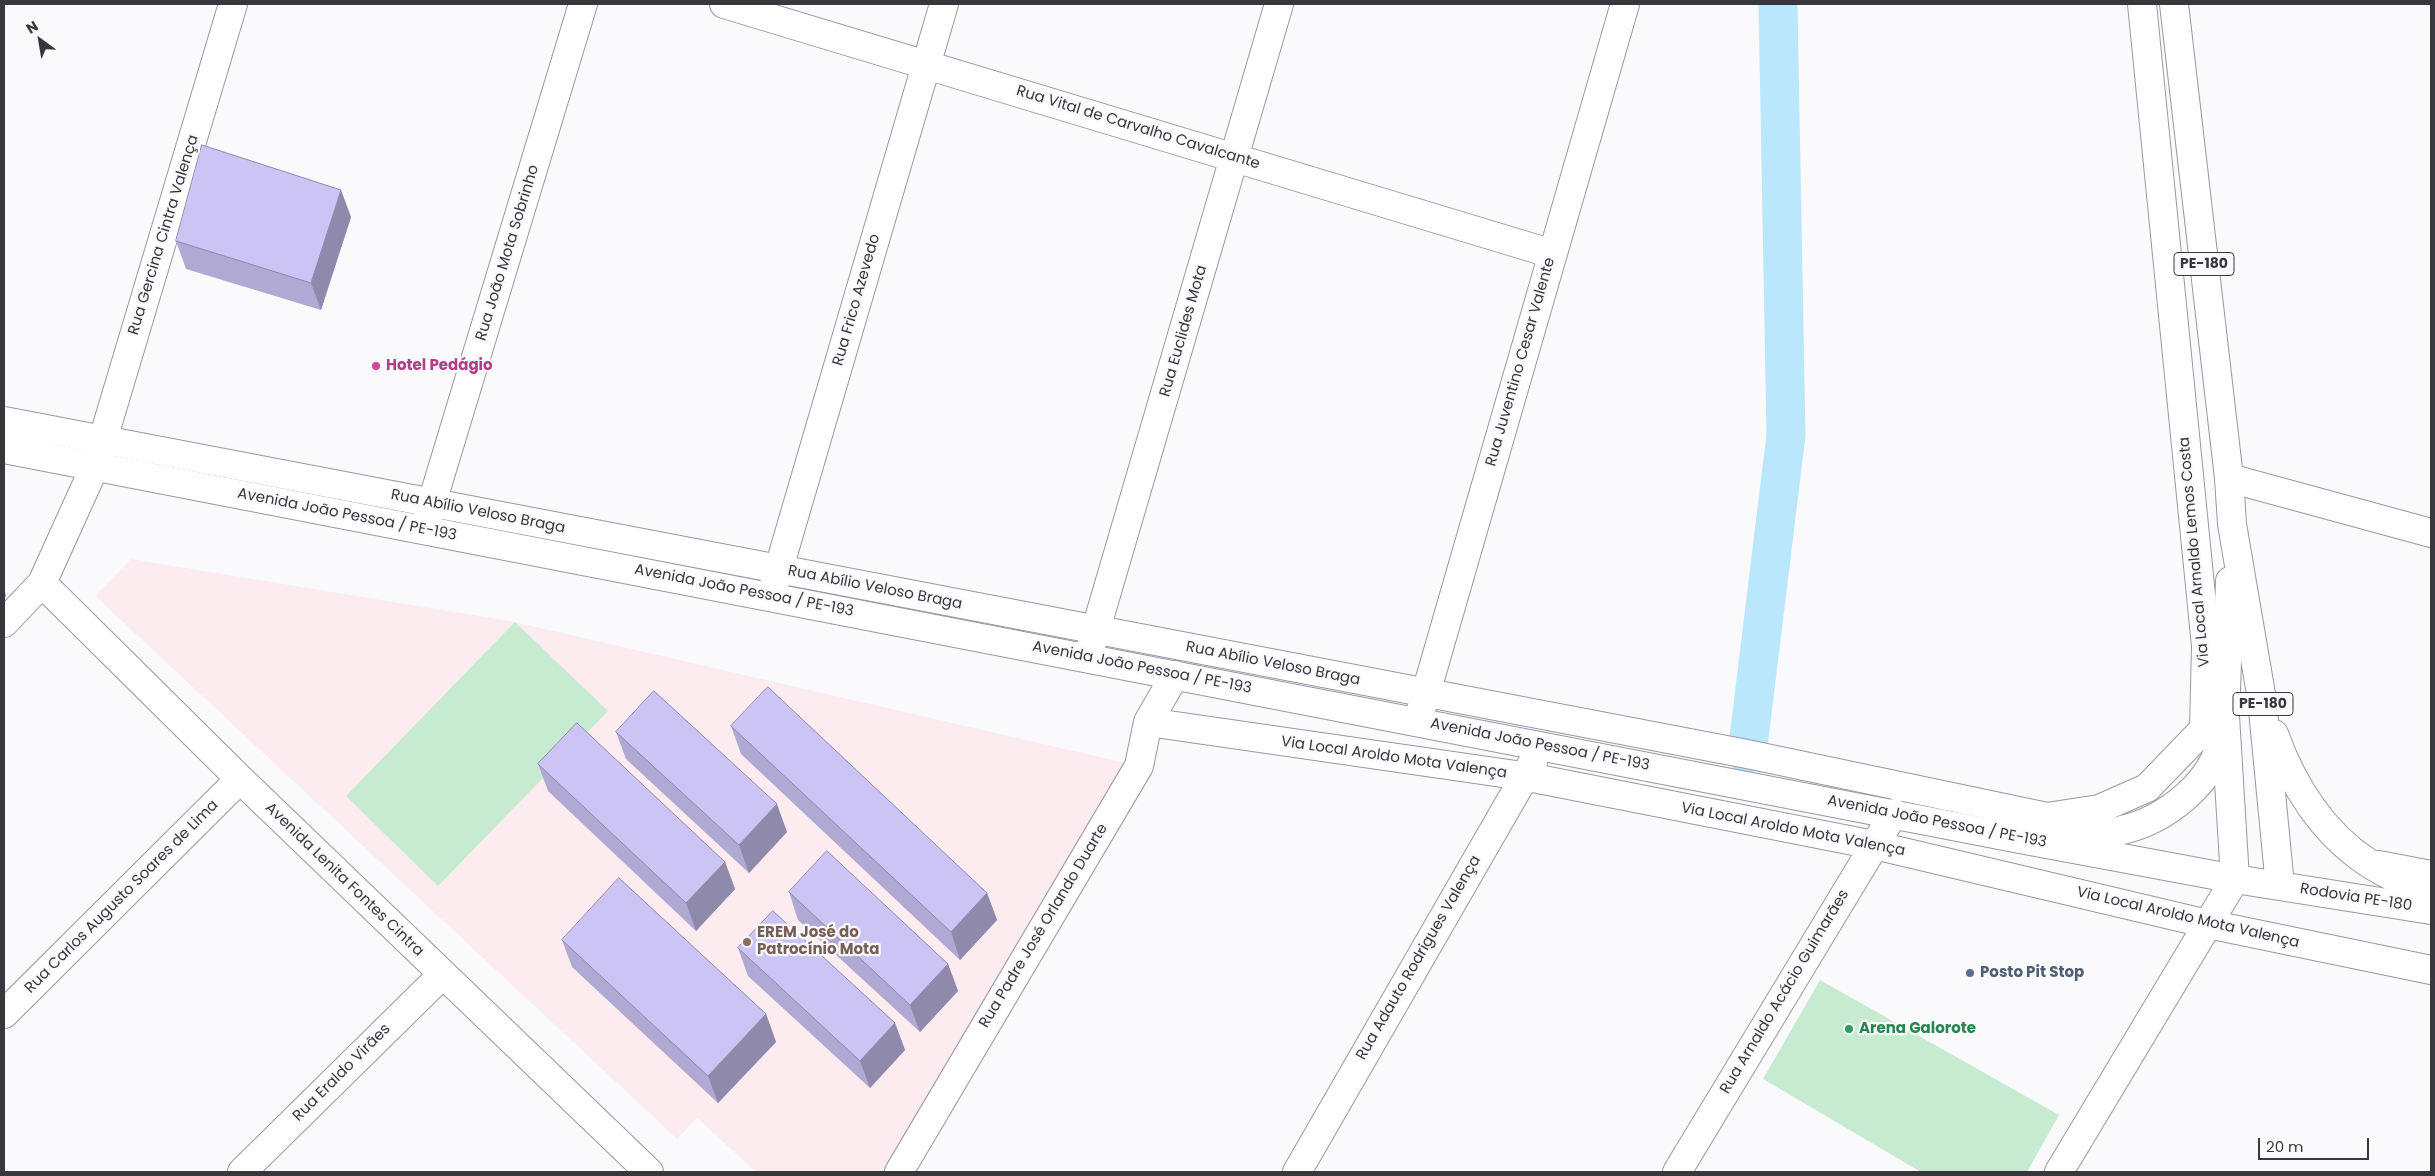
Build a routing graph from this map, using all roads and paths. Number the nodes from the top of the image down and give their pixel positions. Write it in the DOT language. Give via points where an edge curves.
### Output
graph roads {
  1 [pos="233,4"];
  2 [pos="583,4"];
  3 [pos="724,4"];
  4 [pos="944,4"];
  5 [pos="1279,4"];
  6 [pos="1625,4"];
  7 [pos="2142,4"];
  8 [pos="2174,4"];
  9 [pos="926,65"];
  10 [pos="1234,157"];
  11 [pos="1553,254"];
  12 [pos="4,421"];
  13 [pos="103,440"];
  14 [pos="4,449"];
  15 [pos="95,466"];
  16 [pos="2229,478"];
  17 [pos="432,503"];
  18 [pos="2232,524"];
  19 [pos="423,530"];
  20 [pos="2431,533"];
  21 [pos="778,569"];
  22 [pos="42,583"];
  23 [pos="770,596"];
  24 [pos="4,623"];
  25 [pos="1096,630"];
  26 [pos="1088,658"];
  27 [pos="1175,675"];
  28 [pos="1426,693"];
  29 [pos="2262,700"];
  30 [pos="2225,716"];
  31 [pos="1418,721"];
  32 [pos="1148,722"];
  33 [pos="1543,746"];
  34 [pos="1747,754"];
  35 [pos="1523,776"];
  36 [pos="240,779"];
  37 [pos="1894,813"];
  38 [pos="2020,839"];
  39 [pos="1874,845"];
  40 [pos="2368,863"];
  41 [pos="2431,875"];
  42 [pos="2235,879"];
  43 [pos="2280,886"];
  44 [pos="2431,895"];
  45 [pos="2431,910"];
  46 [pos="2208,924"];
  47 [pos="2431,970"];
  48 [pos="442,974"];
  49 [pos="4,1014"];
  50 [pos="646,1171"];
  51 [pos="242,1172"];
  52 [pos="899,1172"];
  53 [pos="1296,1172"];
  54 [pos="1677,1172"];
  55 [pos="2058,1172"];
  1 -- 13 [label="street, Rua Gercina Cintra Valença"];
  2 -- 17 [label="street, Rua João Mota Sobrinho"];
  3 -- 9 [label="street, Rua Vital de Carvalho Cavalcante"];
  4 -- 9 [label="street, Rua Frico Azevedo"];
  5 -- 10 [label="street, Rua Euclides Mota"];
  6 -- 11 [label="street, Rua Juventino Cesar Valente"];
  7 -- 34 [label="street, Via Local Arnaldo Lemos Costa" via="2206,646 2204,729 2147,788 2099,809 2047,817"];
  8 -- 16 [label="street, PE-180 / PE-180"];
  9 -- 10 [label="street, Rua Vital de Carvalho Cavalcante"];
  9 -- 21 [label="street, Rua Frico Azevedo"];
  10 -- 11 [label="street, Rua Vital de Carvalho Cavalcante"];
  10 -- 25 [label="street, Rua Euclides Mota"];
  11 -- 28 [label="street, Rua Juventino Cesar Valente"];
  12 -- 13 [label="street, Rua Abílio Veloso Braga"];
  13 -- 15 [label="street, Rua Gercina Cintra Valença"];
  13 -- 17 [label="street, Rua Abílio Veloso Braga"];
  14 -- 15 [label="street, Avenida João Pessoa / PE-193"];
  15 -- 19 [label="street, Avenida João Pessoa / PE-193"];
  15 -- 22 [label="street, Rua Gercina Cintra Valença"];
  16 -- 18 [label="street, PE-180 / PE-180"];
  16 -- 20 [label="street"];
  17 -- 19 [label="street, Rua João Mota Sobrinho"];
  17 -- 21 [label="street, Rua Abílio Veloso Braga"];
  18 -- 29 [label="street, PE-180 / PE-180"];
  18 -- 30 [label="street, PE-180 / PE-180"];
  19 -- 23 [label="street, Avenida João Pessoa / PE-193"];
  21 -- 23 [label="street, Rua Frico Azevedo"];
  21 -- 25 [label="street, Rua Abílio Veloso Braga"];
  22 -- 24 [label="street, Rua Gercina Cintra Valença"];
  22 -- 36 [label="street, Avenida Lenita Fontes Cintra"];
  23 -- 26 [label="street, Avenida João Pessoa / PE-193"];
  25 -- 26 [label="street, Rua Euclides Mota"];
  25 -- 28 [label="street, Rua Abílio Veloso Braga"];
  26 -- 27 [label="street, Avenida João Pessoa / PE-193"];
  27 -- 31 [label="street, Avenida João Pessoa / PE-193"];
  27 -- 32 [label="street, Rua Padre José Orlando Duarte"];
  28 -- 31 [label="street, Rua Juventino Cesar Valente"];
  28 -- 34 [label="street, Rua Abílio Veloso Braga"];
  29 -- 40 [label="street" via="2297,785 2328,829"];
  29 -- 43 [label="street, PE-180 / PE-180"];
  30 -- 38 [label="street" via="2221,742 2208,771 2185,796 2162,814 2123,830"];
  30 -- 42 [label="street, PE-180 / PE-180"];
  31 -- 33 [label="street, Avenida João Pessoa / PE-193"];
  32 -- 35 [label="street, Via Local Aroldo Mota Valença"];
  32 -- 52 [label="street, Rua Padre José Orlando Duarte" via="1140,766"];
  33 -- 35 [label="street, Rua Adauto Rodrigues Valença"];
  33 -- 37 [label="street, Avenida João Pessoa / PE-193"];
  35 -- 39 [label="street, Via Local Aroldo Mota Valença"];
  35 -- 53 [label="street, Rua Adauto Rodrigues Valença"];
  36 -- 48 [label="street, Avenida Lenita Fontes Cintra"];
  36 -- 49 [label="street, Rua Carlos Augusto Soares de Lima"];
  37 -- 38 [label="street, Avenida João Pessoa / PE-193"];
  37 -- 39 [label="street, Rua Arnaldo Acácio Guimarães"];
  38 -- 42 [label="street, Avenida João Pessoa / PE-193"];
  39 -- 46 [label="street, Via Local Aroldo Mota Valença"];
  39 -- 54 [label="street, Rua Arnaldo Acácio Guimarães"];
  40 -- 41 [label="street"];
  40 -- 44 [label="street"];
  42 -- 43 [label="street, Avenida João Pessoa / PE-193"];
  42 -- 46 [label="street"];
  43 -- 45 [label="street, Rodovia PE-180"];
  46 -- 47 [label="street, Via Local Aroldo Mota Valença"];
  46 -- 55 [label="street"];
  48 -- 50 [label="street, Avenida Lenita Fontes Cintra"];
  48 -- 51 [label="street, Rua Eraldo Virães"];
}
